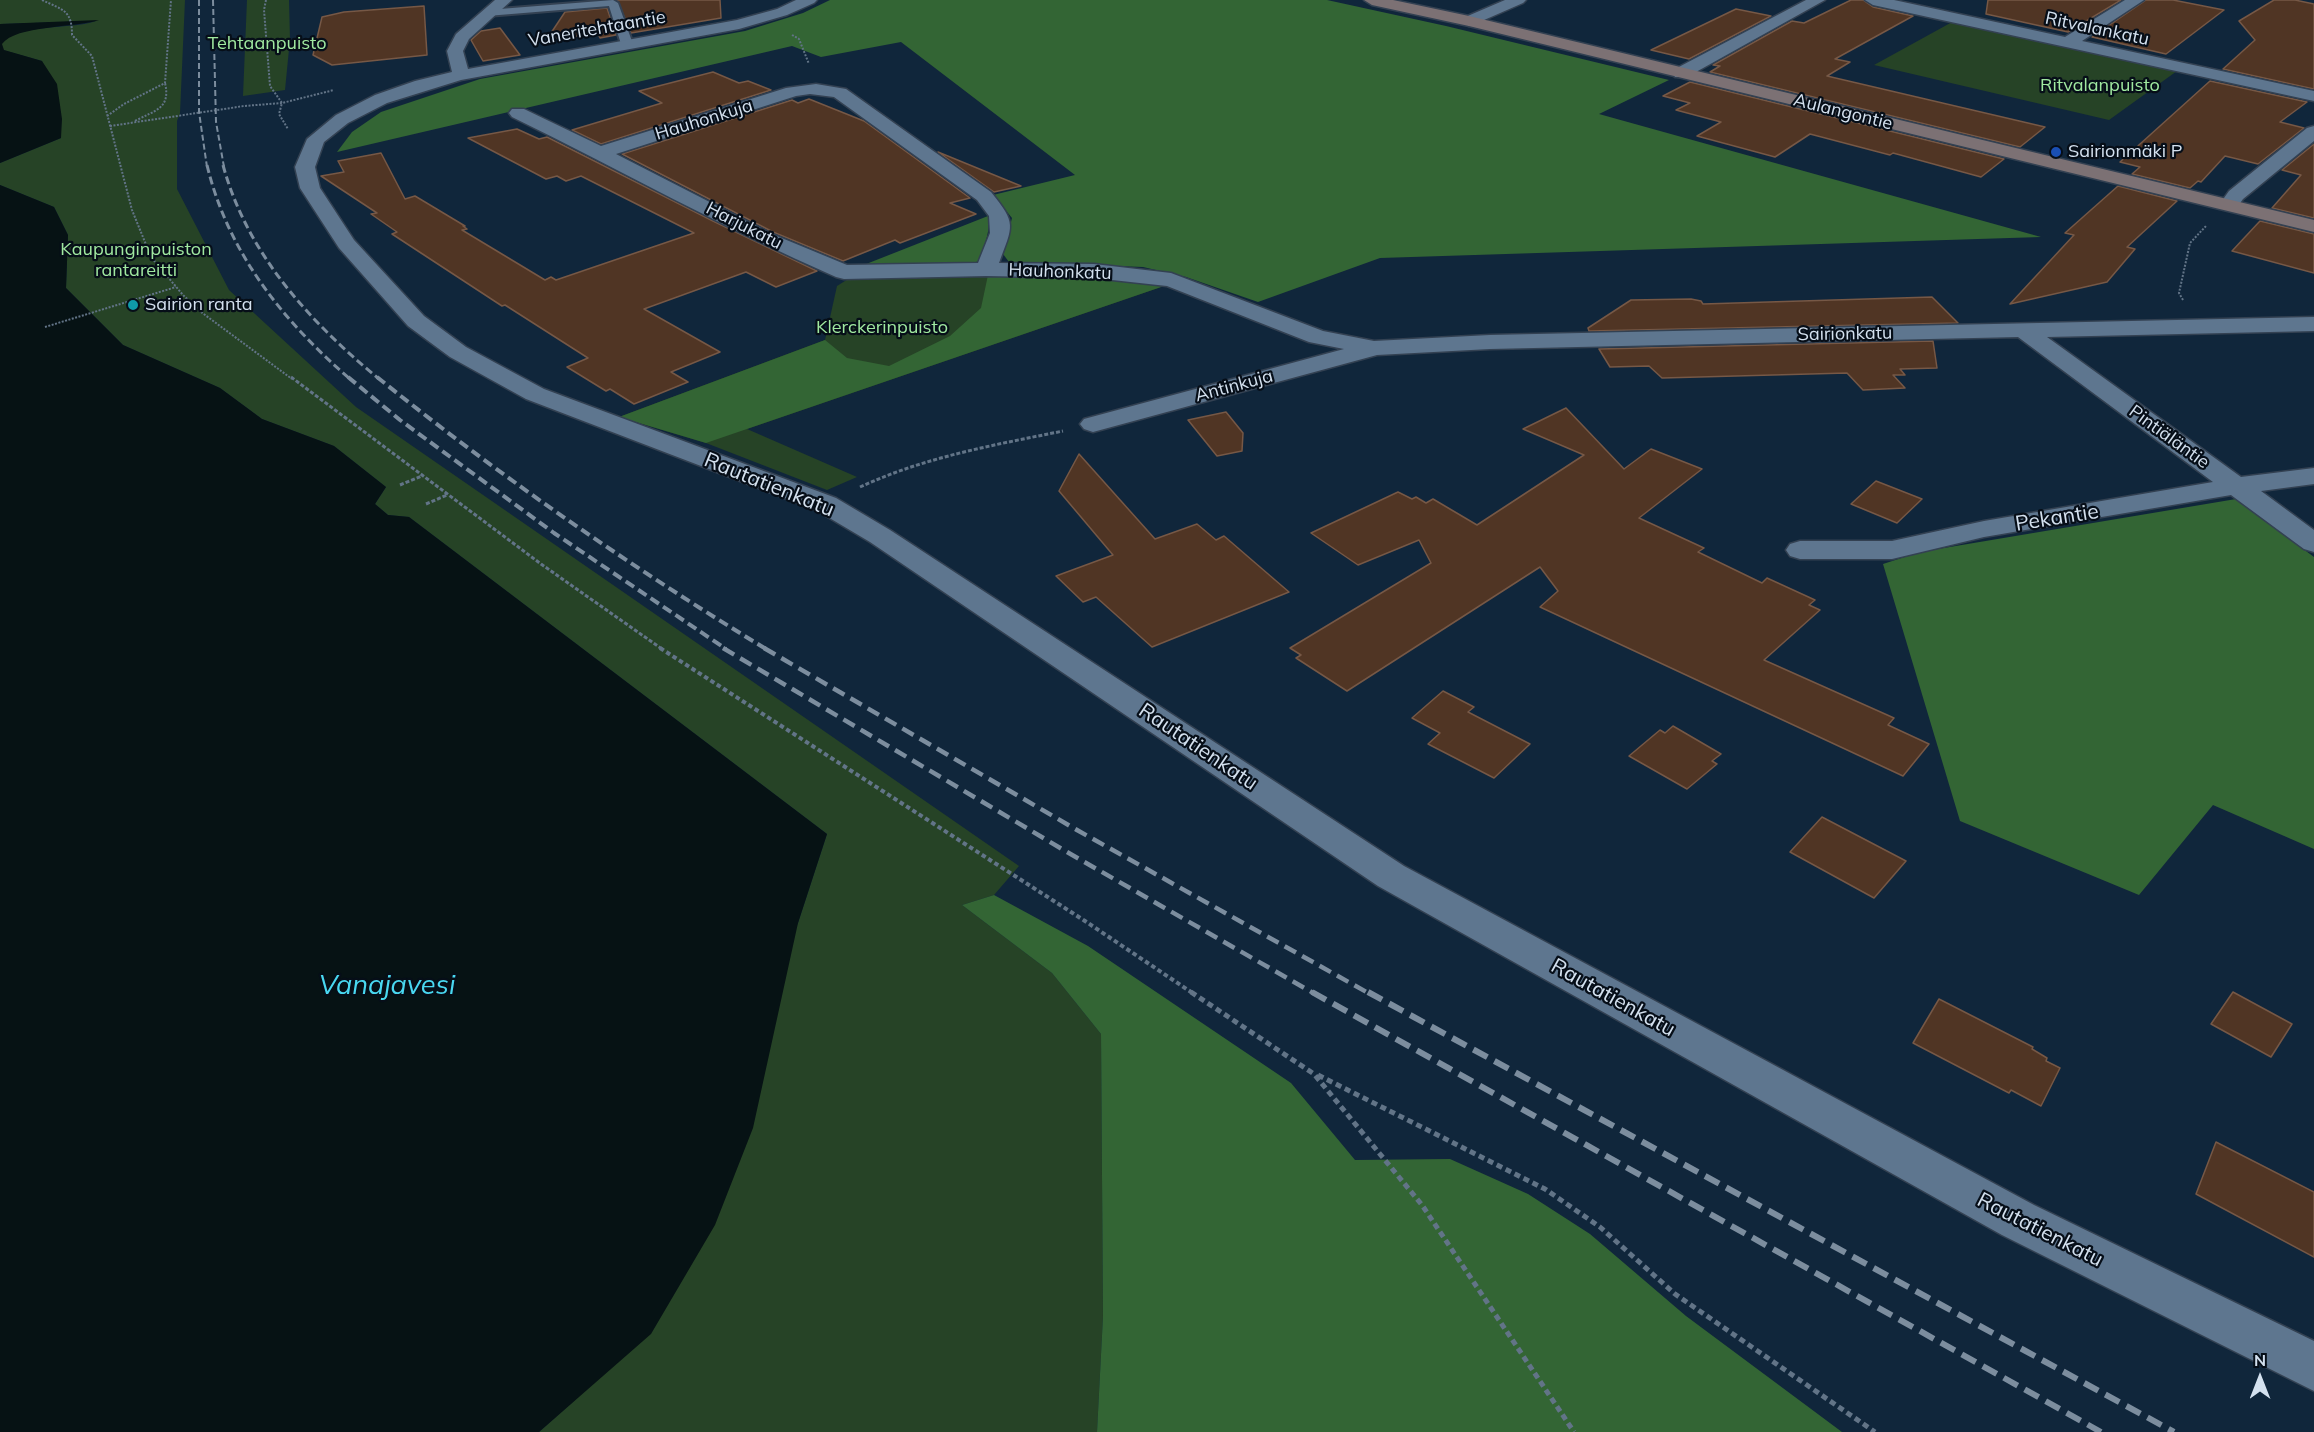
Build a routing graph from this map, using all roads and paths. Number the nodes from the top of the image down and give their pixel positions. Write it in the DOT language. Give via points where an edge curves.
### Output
graph roads {
  1 [pos="42,0"];
  2 [pos="171,0"];
  3 [pos="266,0"];
  4 [pos="504,0"];
  5 [pos="809,0"];
  6 [pos="1372,0"];
  7 [pos="1518,0"];
  8 [pos="1817,0"];
  9 [pos="1873,0"];
  10 [pos="2136,0"];
  11 [pos="488,14"];
  12 [pos="1469,21"];
  13 [pos="791,34"];
  14 [pos="2068,42"];
  15 [pos="627,44"];
  16 [pos="1681,73"];
  17 [pos="461,75"];
  18 [pos="165,83"];
  19 [pos="810,88"];
  20 [pos="2314,96"];
  21 [pos="282,103"];
  22 [pos="518,113"];
  23 [pos="107,116"];
  24 [pos="131,123"];
  25 [pos="110,126"];
  26 [pos="2314,132"];
  27 [pos="316,139"];
  28 [pos="599,153"];
  29 [pos="2229,205"];
  30 [pos="2213,219"];
  31 [pos="2314,226"];
  32 [pos="986,269"];
  33 [pos="176,287"];
  34 [pos="2314,324"];
  35 [pos="45,327"];
  36 [pos="2198,327"];
  37 [pos="2024,331"];
  38 [pos="1376,348"];
  39 [pos="1093,424"];
  40 [pos="422,476"];
  41 [pos="2314,476"];
  42 [pos="400,485"];
  43 [pos="2236,486"];
  44 [pos="447,495"];
  45 [pos="426,504"];
  46 [pos="826,504"];
  47 [pos="2314,543"];
  48 [pos="1800,550"];
  49 [pos="1314,1074"];
  50 [pos="2314,1367"];
  51 [pos="1574,1432"];
  52 [pos="1875,1432"];
  1 -- 23 [label="path" via="68,13 72,20 72,35 92,56"];
  2 -- 18 [label="path"];
  3 -- 21 [label="path" via="270,86"];
  4 -- 11 [label="street"];
  5 -- 15 [label="street, Vaneritehtaantie" via="740,24"];
  6 -- 12 [label="main road, Aulangontie"];
  7 -- 12 [label="street"];
  8 -- 16 [label="street"];
  9 -- 14 [label="street, Ritvalankatu"];
  10 -- 14 [label="street"];
  11 -- 15 [label="lane" via="614,3"];
  11 -- 17 [label="street" via="462,37 455,51"];
  12 -- 16 [label="main road, Aulangontie"];
  13 -- 19 [label="path" via="799,39 810,68"];
  14 -- 20 [label="street, Ritvalankatu"];
  15 -- 17 [label="street, Vaneritehtaantie"];
  16 -- 29 [label="main road, Aulangontie"];
  17 -- 27 [label="street" via="381,99"];
  18 -- 23 [label="path"];
  18 -- 24 [label="path" via="165,104"];
  19 -- 28 [label="street, Hauhonkuja"];
  19 -- 32 [label="street, Hauhonkatu" via="840,93 984,196 999,215 1000,224"];
  21 -- 24 [label="path"];
  21 -- 27 [label="path" via="279,114 291,134"];
  22 -- 28 [label="street, Harjukatu"];
  23 -- 25 [label="path"];
  24 -- 25 [label="path"];
  25 -- 33 [label="path" via="132,210 151,257"];
  26 -- 29 [label="street" via="2236,195"];
  27 -- 46 [label="street, Rautatienkatu" via="304,167 310,188 346,244 416,321 458,352 535,394"];
  28 -- 32 [label="street, Harjukatu" via="765,238 844,272"];
  29 -- 31 [label="main road, Aulangontie"];
  30 -- 36 [label="path" via="2190,243 2179,292"];
  32 -- 38 [label="street, Hauhonkatu" via="1094,271 1171,280 1317,337"];
  33 -- 35 [label="path"];
  33 -- 40 [label="path" via="207,317"];
  34 -- 36 [label="street, Sairionkatu"];
  36 -- 37 [label="street, Sairionkatu"];
  37 -- 38 [label="street, Sairionkatu"];
  37 -- 43 [label="street, Pintiäläntie"];
  38 -- 39 [label="street, Antinkuja"];
  39 -- 46 [label="path" via="966,452 879,477"];
  40 -- 42 [label="path"];
  40 -- 44 [label="path"];
  41 -- 43 [label="street, Pekantie"];
  43 -- 47 [label="street, Pintiäläntie"];
  43 -- 48 [label="street, Pekantie" via="1984,529 1892,550"];
  44 -- 45 [label="path"];
  44 -- 49 [label="path" via="673,657 1075,914"];
  46 -- 50 [label="street, Rautatienkatu" via="1391,876 2018,1220"];
  49 -- 51 [label="path" via="1422,1205"];
  49 -- 52 [label="path" via="1545,1189 1600,1227 1675,1294"];
}
